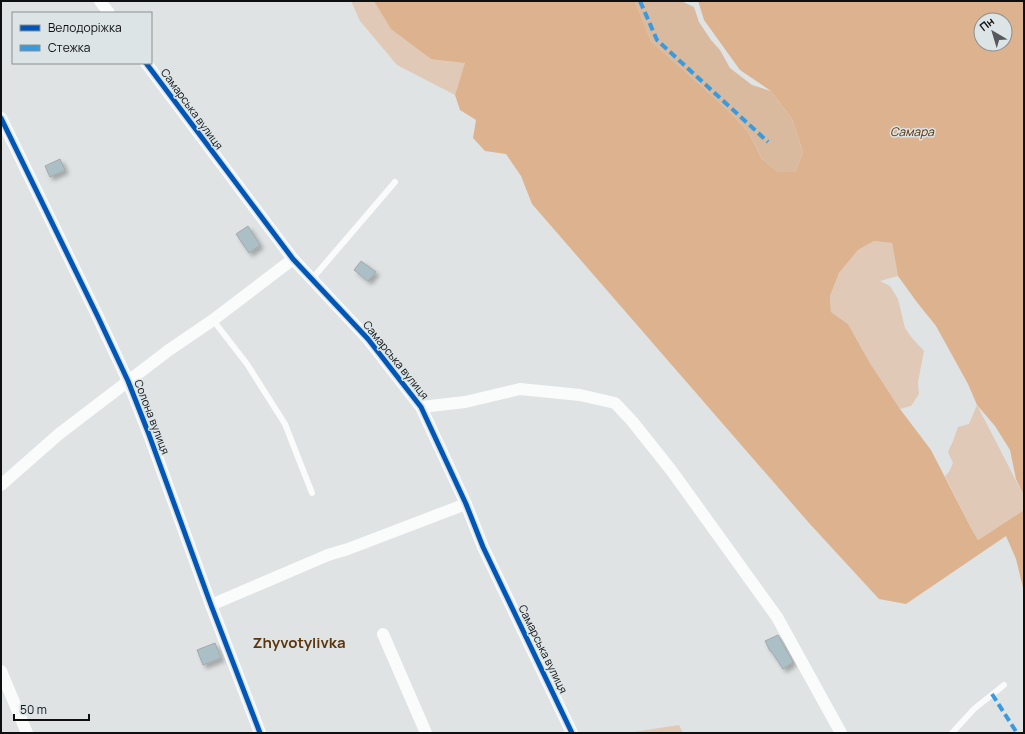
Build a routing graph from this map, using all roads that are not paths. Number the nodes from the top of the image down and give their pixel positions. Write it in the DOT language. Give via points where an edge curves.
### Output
graph roads {
  1 [pos="100,1"];
  2 [pos="108,12"];
  3 [pos="147,64"];
  4 [pos="1,118"];
  5 [pos="395,182"];
  6 [pos="293,259"];
  7 [pos="312,279"];
  8 [pos="213,320"];
  9 [pos="128,381"];
  10 [pos="421,407"];
  11 [pos="1,485"];
  12 [pos="312,493"];
  13 [pos="466,504"];
  14 [pos="211,605"];
  15 [pos="383,634"];
  16 [pos="1,671"];
  17 [pos="1004,685"];
  18 [pos="27,733"];
  19 [pos="260,733"];
  20 [pos="426,733"];
  21 [pos="572,733"];
  22 [pos="841,733"];
  23 [pos="952,733"];
  1 -- 2 [label="street"];
  3 -- 6 [label="street, Самарська вулиця"];
  4 -- 9 [label="street, Солона вулиця"];
  5 -- 7 [label="lane"];
  6 -- 7 [label="street, Самарська вулиця"];
  6 -- 8 [label="street"];
  7 -- 10 [label="street, Самарська вулиця" via="368,339"];
  8 -- 9 [label="street"];
  8 -- 12 [label="lane" via="247,364 284,424"];
  9 -- 11 [label="street" via="59,434"];
  9 -- 14 [label="street, Солона вулиця"];
  10 -- 13 [label="street, Самарська вулиця"];
  10 -- 22 [label="street, Самарська вулиця" via="465,402 520,389 580,395 615,403 671,470 777,617"];
  13 -- 14 [label="street" via="328,555"];
  13 -- 21 [label="street, Самарська вулиця" via="483,546"];
  14 -- 19 [label="street, Солона вулиця"];
  15 -- 20 [label="street"];
  16 -- 18 [label="street"];
  17 -- 23 [label="lane" via="974,709"];
}
